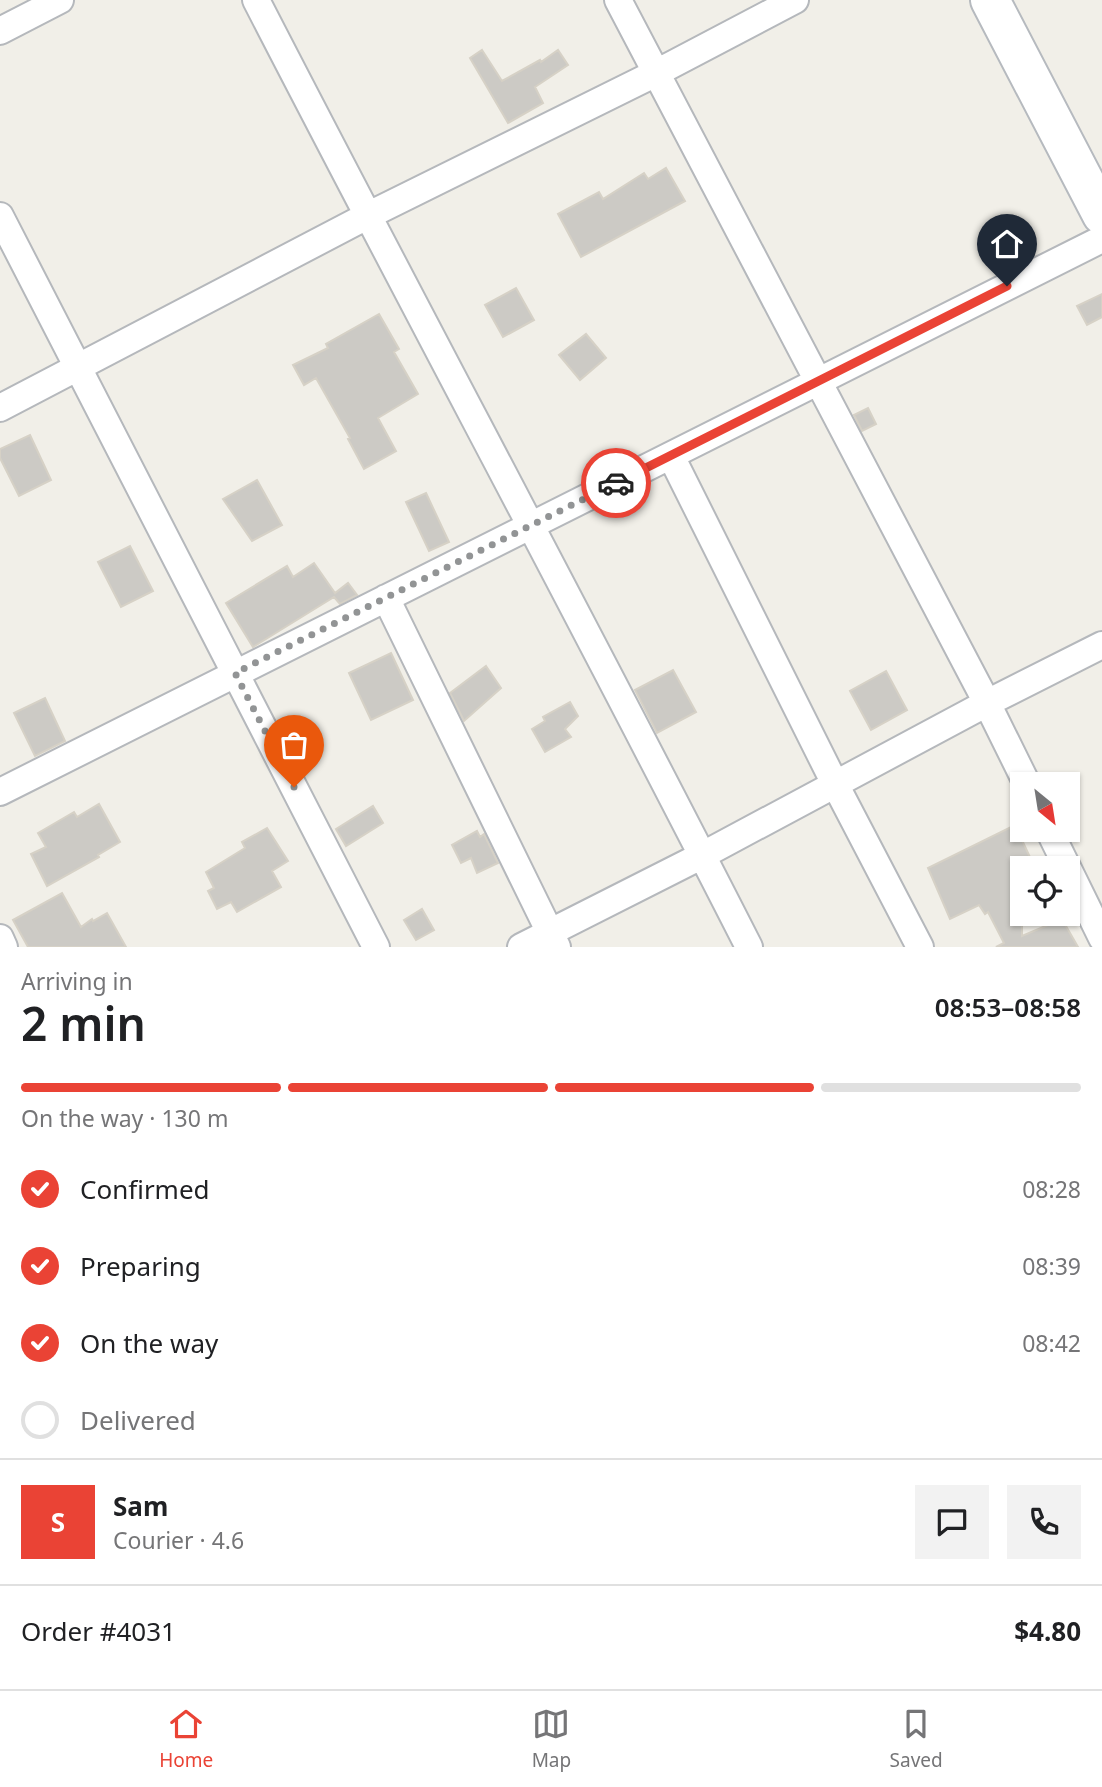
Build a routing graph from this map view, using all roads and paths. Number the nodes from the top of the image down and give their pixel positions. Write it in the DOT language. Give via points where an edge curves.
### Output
graph roads {
  1 [pos="60,0"];
  2 [pos="256,0"];
  3 [pos="618,0"];
  4 [pos="795,0"];
  5 [pos="990,0"];
  6 [pos="0,31"];
  7 [pos="656,73"];
  8 [pos="1102,215"];
  9 [pos="0,216"];
  10 [pos="367,216"];
  11 [pos="1102,239"];
  12 [pos="77,366"];
  13 [pos="818,382"];
  14 [pos="0,408"];
  15 [pos="670,456"];
  16 [pos="531,526"];
  17 [pos="386,598"];
  18 [pos="1102,645"];
  19 [pos="235,673"];
  20 [pos="987,703"];
  21 [pos="1021,772"];
  22 [pos="835,784"];
  23 [pos="0,792"];
  24 [pos="1055,842"];
  25 [pos="703,855"];
  26 [pos="0,938"];
  27 [pos="1102,938"];
  28 [pos="553,940"];
  29 [pos="4,947"];
  30 [pos="376,947"];
  31 [pos="521,947"];
  32 [pos="749,947"];
  33 [pos="920,947"];
  1 -- 6 [label="street"];
  2 -- 10 [label="street"];
  3 -- 7 [label="street"];
  4 -- 7 [label="street"];
  5 -- 8 [label="street"];
  7 -- 10 [label="street"];
  7 -- 13 [label="street"];
  9 -- 12 [label="street"];
  10 -- 12 [label="street"];
  10 -- 16 [label="street"];
  11 -- 13 [label="street"];
  12 -- 14 [label="street"];
  12 -- 19 [label="street"];
  13 -- 15 [label="street"];
  13 -- 20 [label="street"];
  15 -- 16 [label="street"];
  15 -- 22 [label="street"];
  16 -- 17 [label="street"];
  16 -- 25 [label="street"];
  17 -- 19 [label="street"];
  17 -- 28 [label="street"];
  18 -- 20 [label="street"];
  19 -- 23 [label="street"];
  19 -- 30 [label="street"];
  20 -- 21 [label="street"];
  20 -- 22 [label="street"];
  22 -- 25 [label="street"];
  22 -- 33 [label="street"];
  24 -- 27 [label="street"];
  25 -- 28 [label="street"];
  25 -- 32 [label="street"];
  26 -- 29 [label="street"];
  28 -- 31 [label="street"];
}
